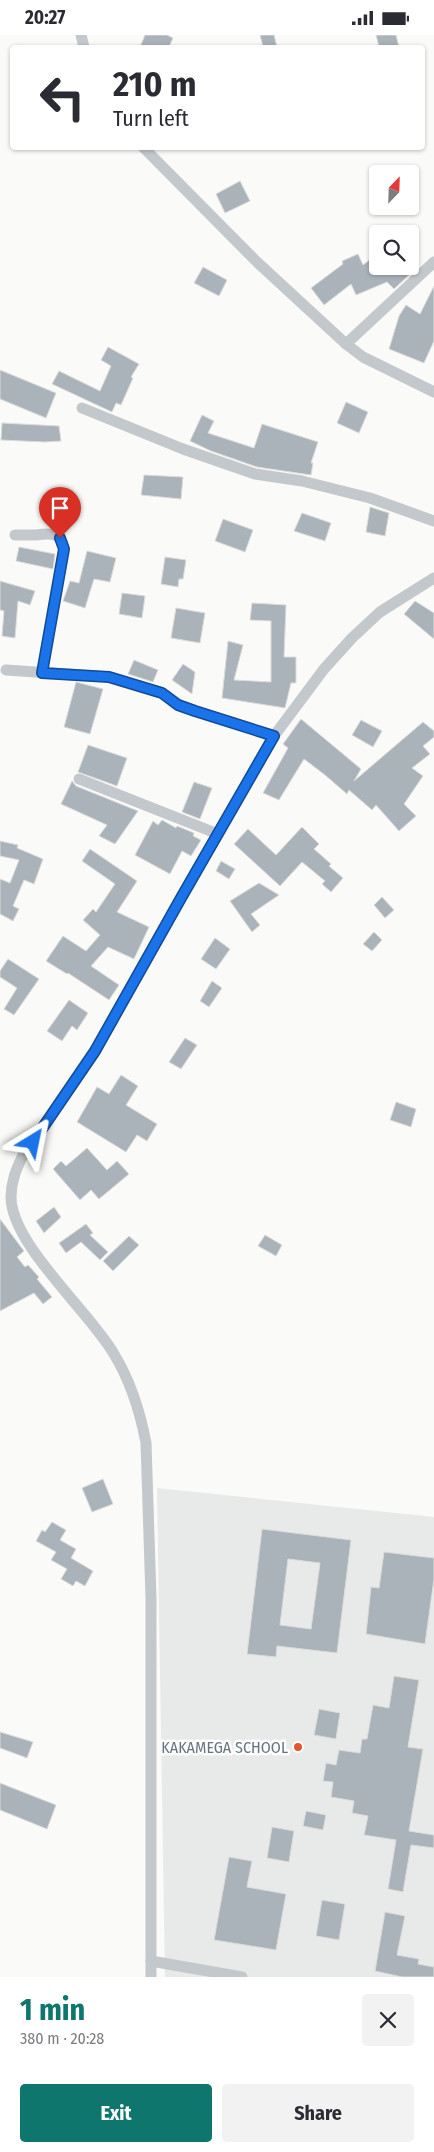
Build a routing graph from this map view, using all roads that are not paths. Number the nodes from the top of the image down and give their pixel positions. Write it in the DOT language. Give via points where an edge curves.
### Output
graph roads {
  1 [pos="146,150"];
  2 [pos="434,262"];
  3 [pos="346,344"];
  4 [pos="434,392"];
  5 [pos="82,408"];
  6 [pos="434,521"];
  7 [pos="15,535"];
  8 [pos="434,578"];
  9 [pos="6,670"];
  10 [pos="42,673"];
  11 [pos="274,736"];
  12 [pos="79,779"];
  13 [pos="218,834"];
  14 [pos="151,1961"];
  15 [pos="151,1977"];
  16 [pos="242,1977"];
  1 -- 3 [label="street" via="257,262"];
  2 -- 3 [label="street"];
  3 -- 4 [label="street" via="363,357"];
  5 -- 6 [label="street" via="255,474 302,481 370,498"];
  7 -- 10 [label="street" via="52,533 63,543"];
  8 -- 11 [label="street" via="380,612 352,638 324,669"];
  9 -- 10 [label="street"];
  10 -- 11 [label="street" via="118,679 162,693 178,705"];
  11 -- 13 [label="street"];
  12 -- 13 [label="street"];
  13 -- 14 [label="street" via="95,1051 22,1157 14,1173 11,1198 18,1227 114,1353 132,1387 142,1419 146,1443 151,1598"];
  14 -- 15 [label="street"];
  14 -- 16 [label="street"];
}
